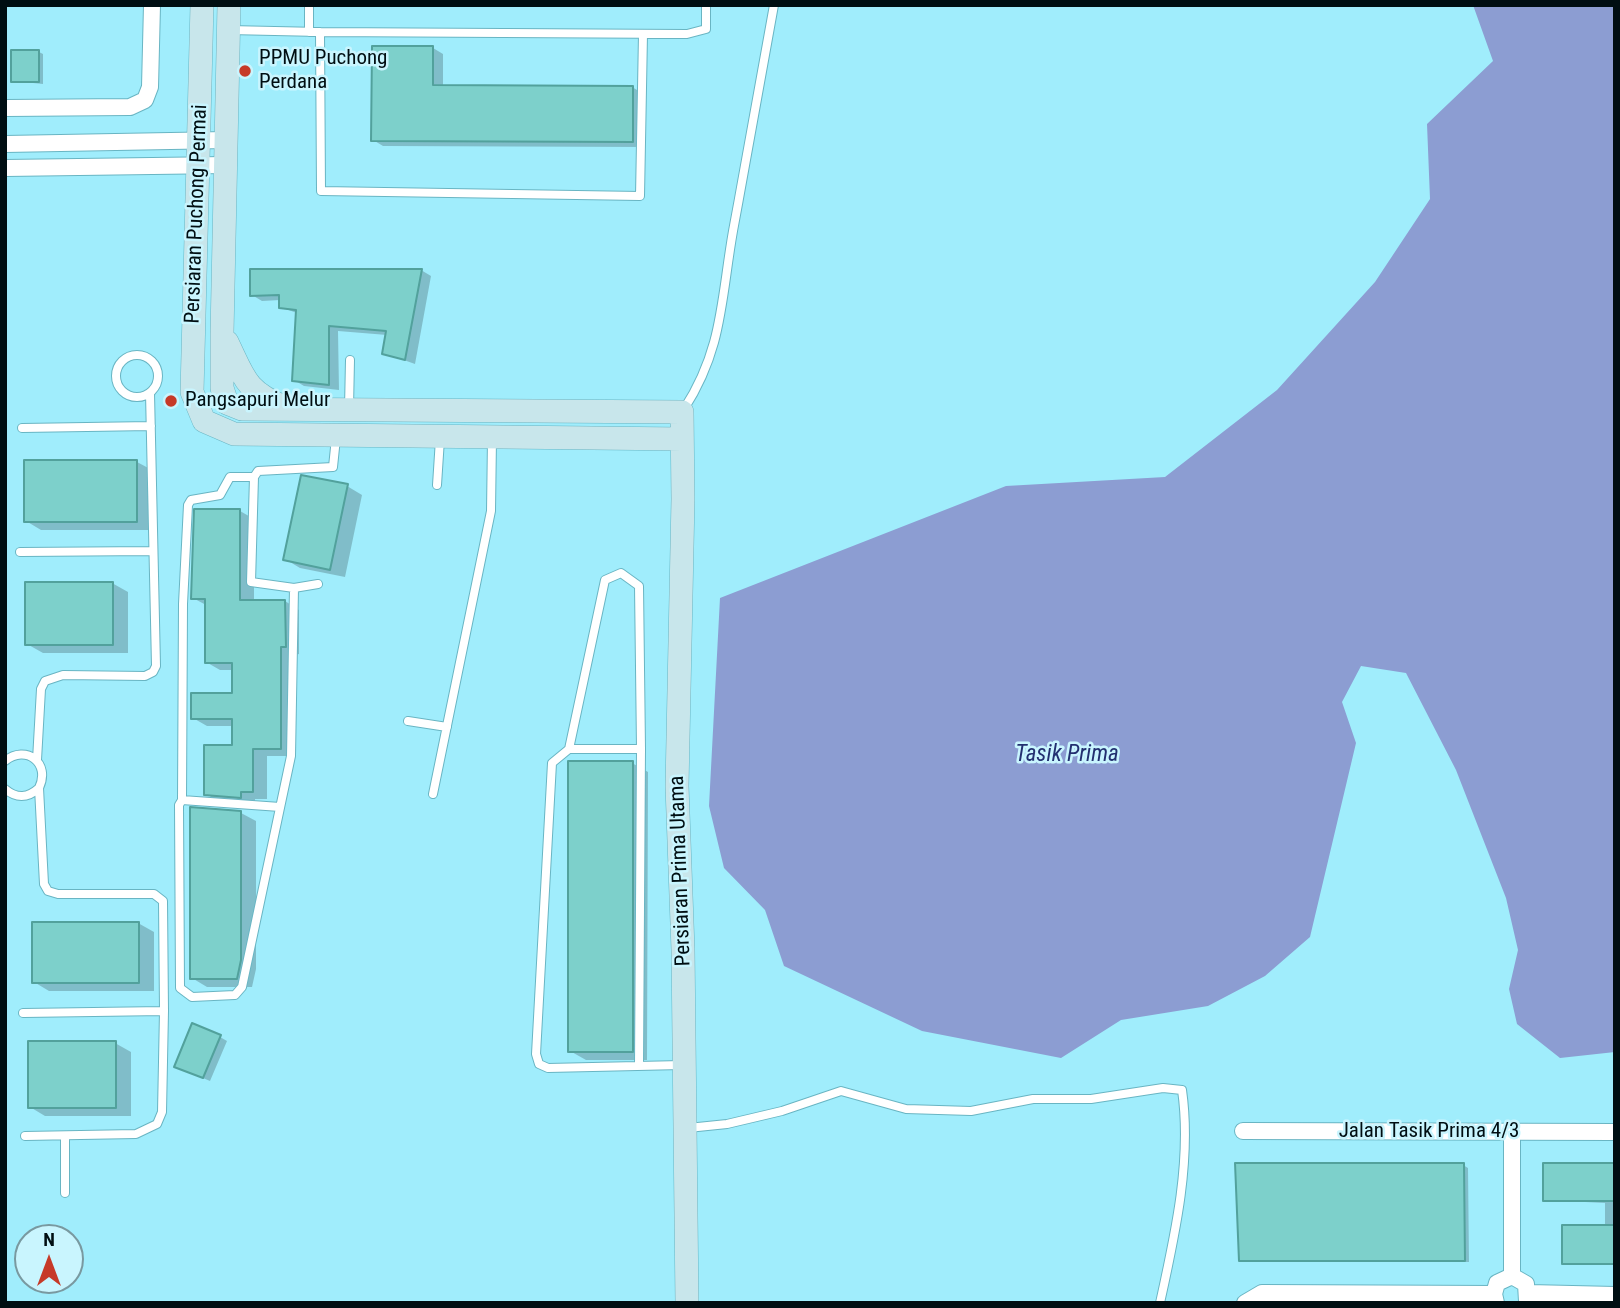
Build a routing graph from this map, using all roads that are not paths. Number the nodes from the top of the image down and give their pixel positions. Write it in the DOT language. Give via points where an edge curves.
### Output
graph roads {
  1 [pos="152,5"];
  2 [pos="202,5"];
  3 [pos="229,5"];
  4 [pos="309,5"];
  5 [pos="706,5"];
  6 [pos="774,5"];
  7 [pos="228,30"];
  8 [pos="309,32"];
  9 [pos="320,32"];
  10 [pos="643,34"];
  11 [pos="5,107"];
  12 [pos="199,139"];
  13 [pos="226,140"];
  14 [pos="5,144"];
  15 [pos="198,165"];
  16 [pos="226,165"];
  17 [pos="5,168"];
  18 [pos="222,333"];
  19 [pos="350,360"];
  20 [pos="150,393"];
  21 [pos="227,403"];
  22 [pos="343,408"];
  23 [pos="288,409"];
  24 [pos="682,412"];
  25 [pos="204,421"];
  26 [pos="151,426"];
  27 [pos="22,428"];
  28 [pos="336,435"];
  29 [pos="440,436"];
  30 [pos="492,436"];
  31 [pos="682,439"];
  32 [pos="254,477"];
  33 [pos="437,485"];
  34 [pos="153,551"];
  35 [pos="20,552"];
  36 [pos="318,584"];
  37 [pos="294,589"];
  38 [pos="408,721"];
  39 [pos="447,727"];
  40 [pos="569,749"];
  41 [pos="641,749"];
  42 [pos="37,760"];
  43 [pos="5,761"];
  44 [pos="39,788"];
  45 [pos="5,790"];
  46 [pos="433,793"];
  47 [pos="182,800"];
  48 [pos="280,807"];
  49 [pos="164,1011"];
  50 [pos="23,1013"];
  51 [pos="639,1065"];
  52 [pos="685,1066"];
  53 [pos="685,1128"];
  54 [pos="1243,1131"];
  55 [pos="1512,1132"];
  56 [pos="1615,1132"];
  57 [pos="25,1136"];
  58 [pos="65,1136"];
  59 [pos="65,1193"];
  60 [pos="1512,1276"];
  61 [pos="1615,1295"];
  62 [pos="1495,1298"];
  63 [pos="1527,1298"];
  64 [pos="687,1303"];
  65 [pos="1160,1303"];
  66 [pos="1245,1303"];
  1 -- 11 [label="street" via="150,87 145,100 130,107"];
  2 -- 12 [label="main road, Persiaran Puchong Permai"];
  3 -- 7 [label="main road, Persiaran Puchong Permai"];
  4 -- 8 [label="lane"];
  5 -- 10 [label="lane" via="706,29"];
  6 -- 24 [label="lane" via="715,348"];
  7 -- 8 [label="lane"];
  7 -- 13 [label="main road, Persiaran Puchong Permai"];
  8 -- 9 [label="lane"];
  9 -- 10 [label="lane"];
  9 -- 10 [label="lane" via="321,191 640,196"];
  12 -- 13 [label="street"];
  12 -- 14 [label="street"];
  12 -- 15 [label="main road, Persiaran Puchong Permai"];
  13 -- 16 [label="main road, Persiaran Puchong Permai"];
  15 -- 16 [label="street"];
  15 -- 17 [label="street"];
  15 -- 25 [label="main road, Persiaran Puchong Permai" via="192,392"];
  16 -- 18 [label="main road, Persiaran Puchong Permai"];
  18 -- 21 [label="main road, Persiaran Puchong Permai" via="222,388"];
  18 -- 23 [label="main road" via="241,377 261,398"];
  19 -- 22 [label="lane"];
  20 -- 20 [label="lane" via="136,397 123,392 116,379 124,360 143,356 154,363 159,376"];
  20 -- 26 [label="lane"];
  21 -- 23 [label="main road" via="242,409"];
  21 -- 25 [label="main road"];
  22 -- 23 [label="main road"];
  22 -- 24 [label="main road"];
  22 -- 28 [label="main road"];
  24 -- 31 [label="main road, Persiaran Prima Utama"];
  25 -- 28 [label="main road" via="234,434"];
  26 -- 27 [label="lane"];
  26 -- 34 [label="lane"];
  28 -- 29 [label="main road"];
  28 -- 32 [label="lane" via="333,467 273,469 258,471"];
  29 -- 30 [label="main road"];
  29 -- 33 [label="lane"];
  30 -- 31 [label="main road"];
  30 -- 39 [label="lane" via="491,511"];
  31 -- 52 [label="main road, Persiaran Prima Utama" via="677,786"];
  32 -- 37 [label="lane" via="251,582"];
  32 -- 47 [label="lane" via="230,477 220,495 202,496 188,505"];
  34 -- 35 [label="lane"];
  34 -- 42 [label="lane" via="153,672 145,676 63,675 45,681"];
  36 -- 37 [label="lane"];
  37 -- 48 [label="lane" via="291,756"];
  38 -- 39 [label="lane"];
  39 -- 46 [label="lane"];
  40 -- 41 [label="lane"];
  40 -- 41 [label="lane" via="605,580 621,573 639,586"];
  40 -- 51 [label="lane" via="552,763 536,1054 539,1064 548,1068"];
  41 -- 51 [label="lane"];
  42 -- 43 [label="lane" via="18,753"];
  42 -- 44 [label="lane" via="43,773"];
  44 -- 45 [label="lane" via="27,796"];
  44 -- 49 [label="lane" via="48,891 153,894 163,901"];
  47 -- 48 [label="lane"];
  47 -- 48 [label="lane" via="178,804 180,988 192,997 234,995 242,987"];
  49 -- 50 [label="lane"];
  49 -- 58 [label="lane" via="158,1124 136,1134"];
  51 -- 52 [label="lane"];
  52 -- 53 [label="main road, Persiaran Prima Utama"];
  53 -- 64 [label="main road, Persiaran Prima Utama"];
  53 -- 65 [label="lane" via="782,1111 841,1091 906,1109 971,1111 1033,1099 1091,1099 1163,1087 1182,1090 1186,1120 1176,1230"];
  54 -- 55 [label="street, Jalan Tasik Prima 4/3"];
  55 -- 56 [label="street, Jalan Tasik Prima 4/3"];
  55 -- 60 [label="street"];
  57 -- 58 [label="lane"];
  58 -- 59 [label="lane"];
  60 -- 62 [label="street" via="1501,1279"];
  60 -- 63 [label="street" via="1526,1284"];
  61 -- 63 [label="street"];
  62 -- 66 [label="street" via="1262,1293"];
}
